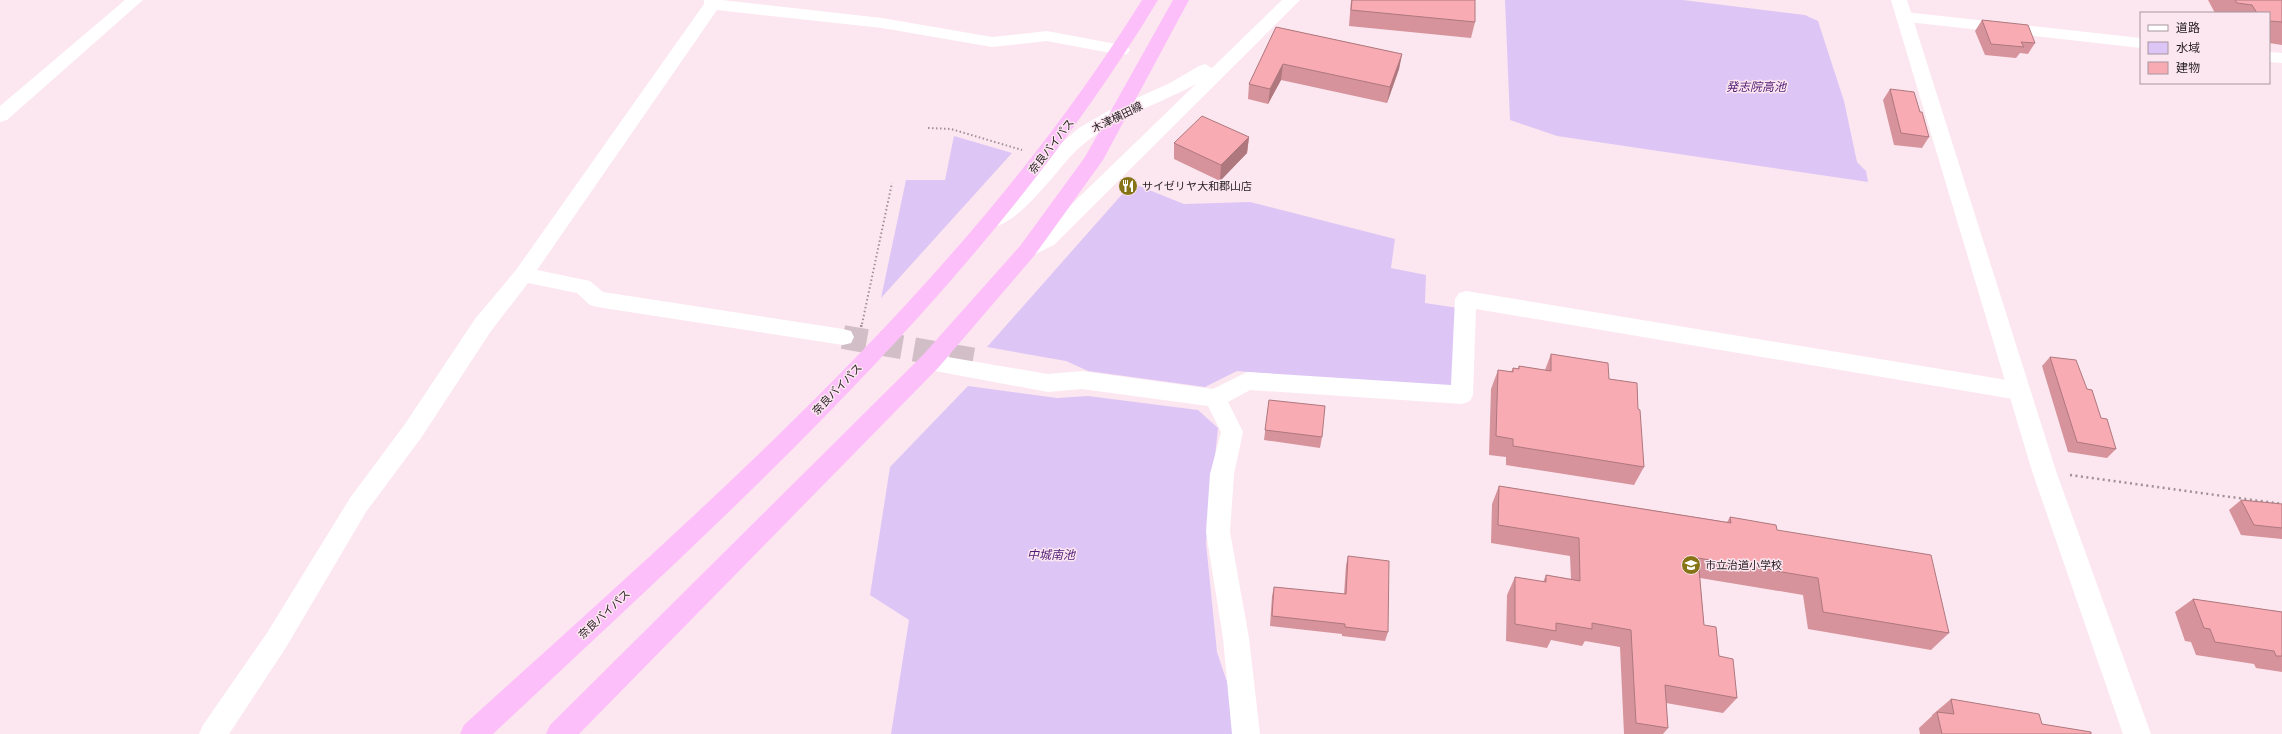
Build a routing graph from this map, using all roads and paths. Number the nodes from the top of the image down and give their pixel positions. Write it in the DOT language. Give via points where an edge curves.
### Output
graph roads {
  1 [pos="135,0"];
  2 [pos="1150,0"];
  3 [pos="1181,0"];
  4 [pos="1292,0"];
  5 [pos="712,2"];
  6 [pos="1902,9"];
  7 [pos="1252,38"];
  8 [pos="2140,43"];
  9 [pos="1120,50"];
  10 [pos="2270,57"];
  11 [pos="2282,58"];
  12 [pos="1121,112"];
  13 [pos="0,116"];
  14 [pos="928,128"];
  15 [pos="1043,157"];
  16 [pos="892,183"];
  17 [pos="980,233"];
  18 [pos="1027,251"];
  19 [pos="523,275"];
  20 [pos="843,337"];
  21 [pos="884,341"];
  22 [pos="975,360"];
  23 [pos="930,362"];
  24 [pos="1082,380"];
  25 [pos="2019,390"];
  26 [pos="1215,398"];
  27 [pos="2044,472"];
  28 [pos="2282,504"];
  29 [pos="213,734"];
  30 [pos="474,734"];
  31 [pos="560,734"];
  32 [pos="1246,734"];
  33 [pos="2137,734"];
  1 -- 13 [label="street"];
  2 -- 9 [label="highway, 奈良バイパス"];
  3 -- 12 [label="highway"];
  4 -- 7 [label="street, 木津横田線"];
  5 -- 9 [label="street" via="882,23 992,42 1047,36"];
  5 -- 19 [label="street"];
  6 -- 8 [label="street"];
  6 -- 25 [label="street"];
  7 -- 12 [label="street, 木津横田線" via="1186,84"];
  7 -- 18 [label="street, 木津横田線" via="1047,240"];
  9 -- 15 [label="highway, 奈良バイパス" via="1066,129"];
  10 -- 11 [label="street"];
  12 -- 17 [label="street, 木津横田線" via="1085,132 1030,190"];
  12 -- 18 [label="highway" via="1093,160"];
  14 -- 15 [label="path" via="951,129"];
  15 -- 17 [label="highway, 奈良バイパス"];
  16 -- 21 [label="path" via="861,329"];
  17 -- 21 [label="highway, 奈良バイパス"];
  18 -- 23 [label="highway"];
  19 -- 20 [label="street" via="583,286 597,299"];
  19 -- 29 [label="street" via="482,325 413,431 358,505 276,641"];
  21 -- 30 [label="highway, 奈良バイパス" via="700,526"];
  22 -- 24 [label="street"];
  23 -- 24 [label="street" via="1048,382"];
  23 -- 31 [label="highway"];
  24 -- 26 [label="street"];
  25 -- 26 [label="street" via="1466,299 1462,395 1247,381"];
  25 -- 27 [label="street"];
  26 -- 32 [label="street" via="1232,432 1222,474 1218,532 1236,638"];
  27 -- 28 [label="path"];
  27 -- 33 [label="street"];
}
